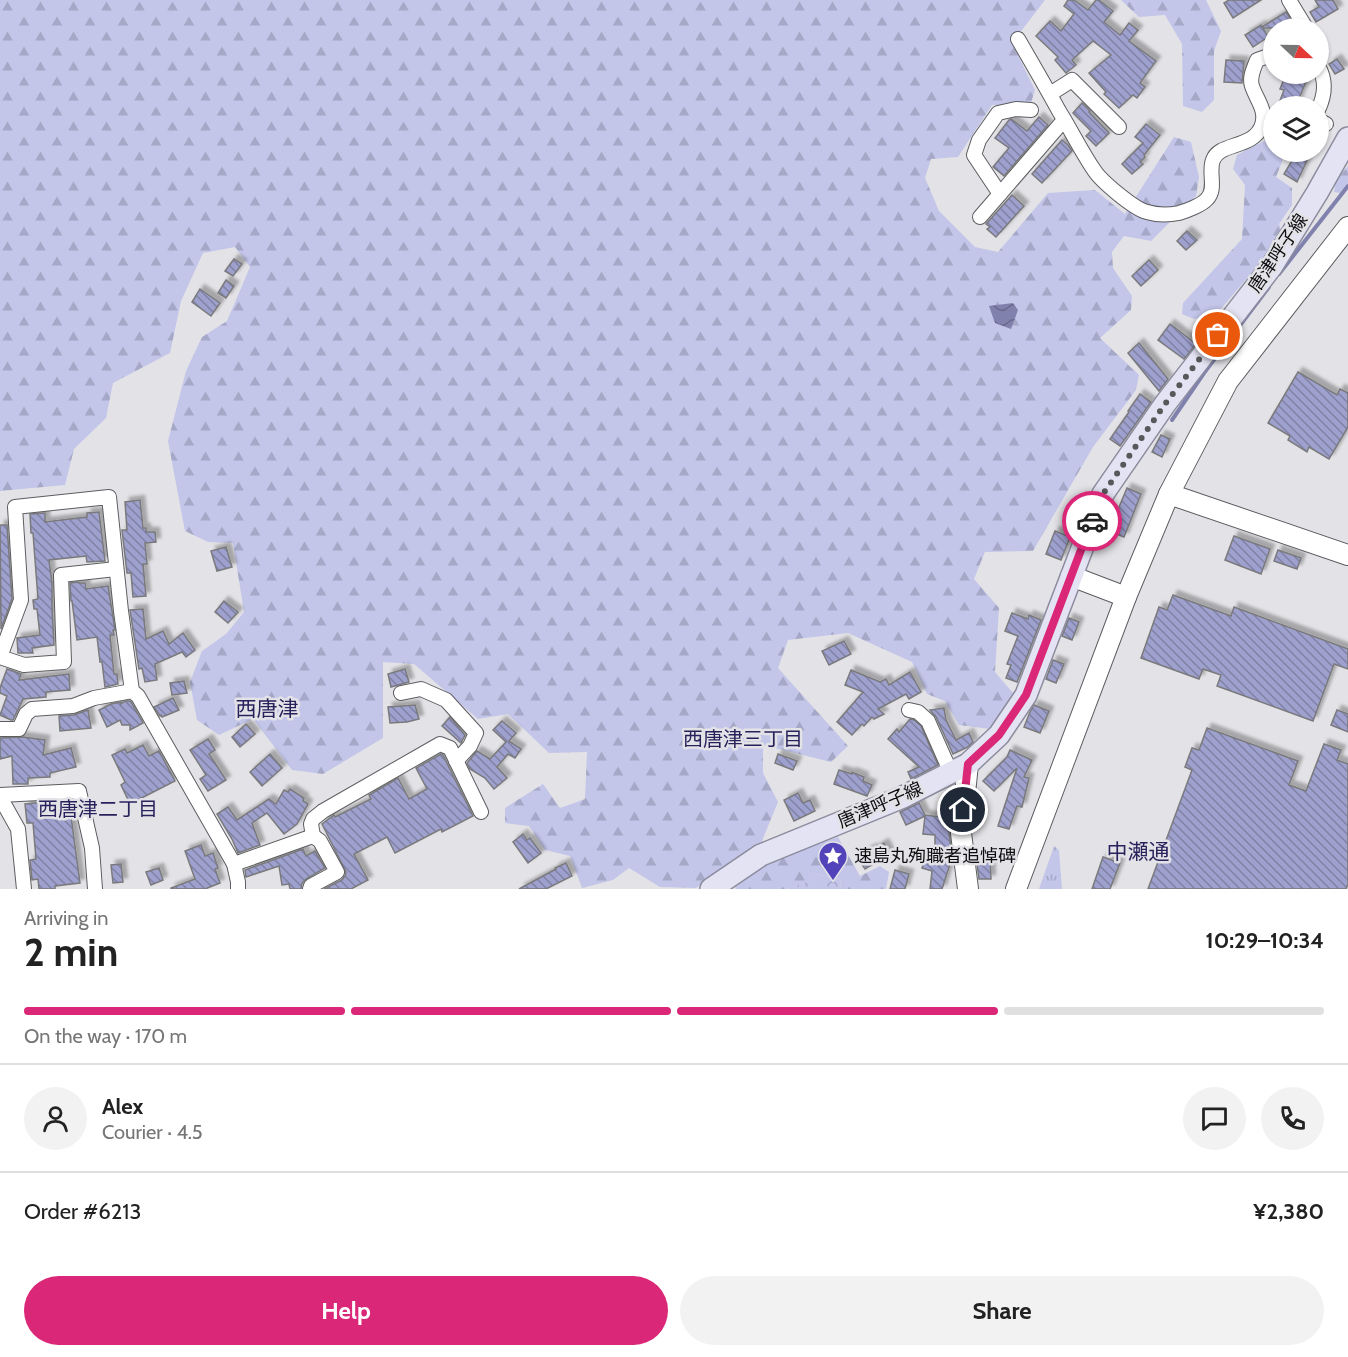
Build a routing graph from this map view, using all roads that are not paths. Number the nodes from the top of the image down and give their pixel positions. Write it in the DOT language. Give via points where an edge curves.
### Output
graph roads {
  1 [pos="1289,0"];
  2 [pos="1300,18"];
  3 [pos="1018,39"];
  4 [pos="1263,57"];
  5 [pos="1050,94"];
  6 [pos="1031,110"];
  7 [pos="1065,120"];
  8 [pos="1119,127"];
  9 [pos="1348,138"];
  10 [pos="1000,194"];
  11 [pos="980,217"];
  12 [pos="1348,227"];
  13 [pos="1169,494"];
  14 [pos="1348,555"];
  15 [pos="116,568"];
  16 [pos="1071,576"];
  17 [pos="1126,597"];
  18 [pos="0,657"];
  19 [pos="132,691"];
  20 [pos="401,693"];
  21 [pos="909,710"];
  22 [pos="0,729"];
  23 [pos="456,761"];
  24 [pos="960,769"];
  25 [pos="0,796"];
  26 [pos="481,812"];
  27 [pos="313,836"];
  28 [pos="234,864"];
  29 [pos="24,889"];
  30 [pos="95,889"];
  31 [pos="238,889"];
  32 [pos="310,889"];
  33 [pos="711,889"];
  34 [pos="968,889"];
  35 [pos="1016,889"];
  1 -- 2 [label="street"];
  3 -- 5 [label="street"];
  4 -- 7 [label="street" via="1257,60 1251,74 1251,85 1264,115 1258,134 1213,158 1208,199 1184,212 1145,212 1119,195 1095,172"];
  5 -- 7 [label="street"];
  5 -- 8 [label="street" via="1072,80"];
  6 -- 10 [label="street" via="998,113 979,140 974,155"];
  7 -- 10 [label="street"];
  9 -- 16 [label="main road, 唐津呼子線" via="1272,266 1165,404 1103,494"];
  10 -- 11 [label="street"];
  12 -- 13 [label="street" via="1228,381"];
  13 -- 14 [label="street"];
  13 -- 17 [label="street"];
  15 -- 18 [label="street" via="61,575 64,662 24,665"];
  15 -- 18 [label="street" via="109,497 15,507 21,600"];
  15 -- 19 [label="street"];
  16 -- 17 [label="street"];
  16 -- 24 [label="main road, 唐津呼子線" via="1026,695 999,735"];
  17 -- 35 [label="street"];
  19 -- 22 [label="street" via="73,706 32,709 19,729"];
  19 -- 28 [label="street"];
  20 -- 23 [label="street" via="421,689 446,700 476,733"];
  21 -- 24 [label="street" via="928,721"];
  23 -- 26 [label="street"];
  23 -- 27 [label="street" via="450,748 440,744 322,811 311,824"];
  24 -- 33 [label="main road, 唐津呼子線" via="903,797 761,855"];
  24 -- 34 [label="street" via="961,833"];
  25 -- 29 [label="street" via="18,829"];
  25 -- 30 [label="street" via="79,791 92,848"];
  27 -- 28 [label="street"];
  27 -- 32 [label="street" via="320,841 337,872"];
  28 -- 31 [label="street"];
}
